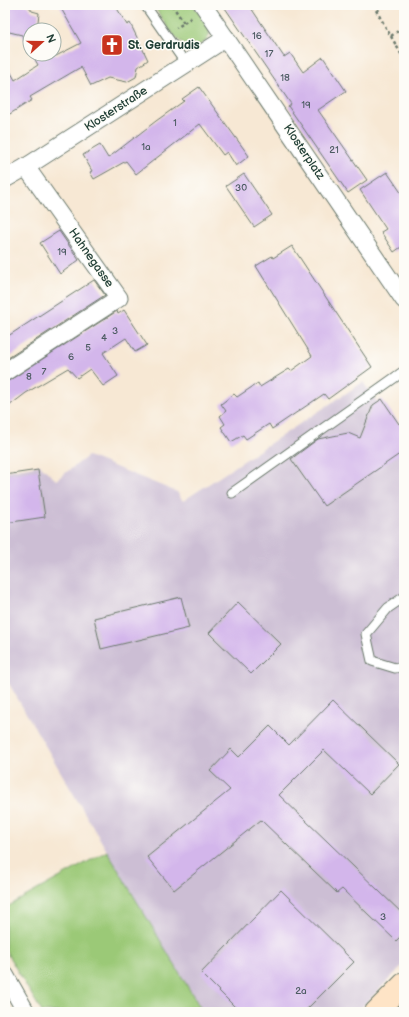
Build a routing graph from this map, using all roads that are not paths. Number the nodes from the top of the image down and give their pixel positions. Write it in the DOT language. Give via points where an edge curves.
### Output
graph roads {
  1 [pos="145,5"];
  2 [pos="204,5"];
  3 [pos="226,38"];
  4 [pos="186,64"];
  5 [pos="26,167"];
  6 [pos="5,179"];
  7 [pos="404,300"];
  8 [pos="404,371"];
  9 [pos="5,372"];
  10 [pos="232,493"];
  11 [pos="404,597"];
  12 [pos="404,666"];
  13 [pos="5,976"];
  14 [pos="404,984"];
  15 [pos="26,1012"];
  16 [pos="376,1012"];
  1 -- 4 [label="lane"];
  2 -- 3 [label="street, Klosterplatz"];
  3 -- 4 [label="street, Klosterstraße"];
  3 -- 7 [label="street, Klosterplatz"];
  4 -- 5 [label="street, Klosterstraße"];
  5 -- 6 [label="street, Klosterstraße"];
  5 -- 9 [label="street, Hahnegasse" via="119,298"];
  8 -- 10 [label="lane"];
  11 -- 12 [label="lane" via="388,608 366,634 372,661 395,668"];
  13 -- 15 [label="street"];
  14 -- 16 [label="street"];
}
